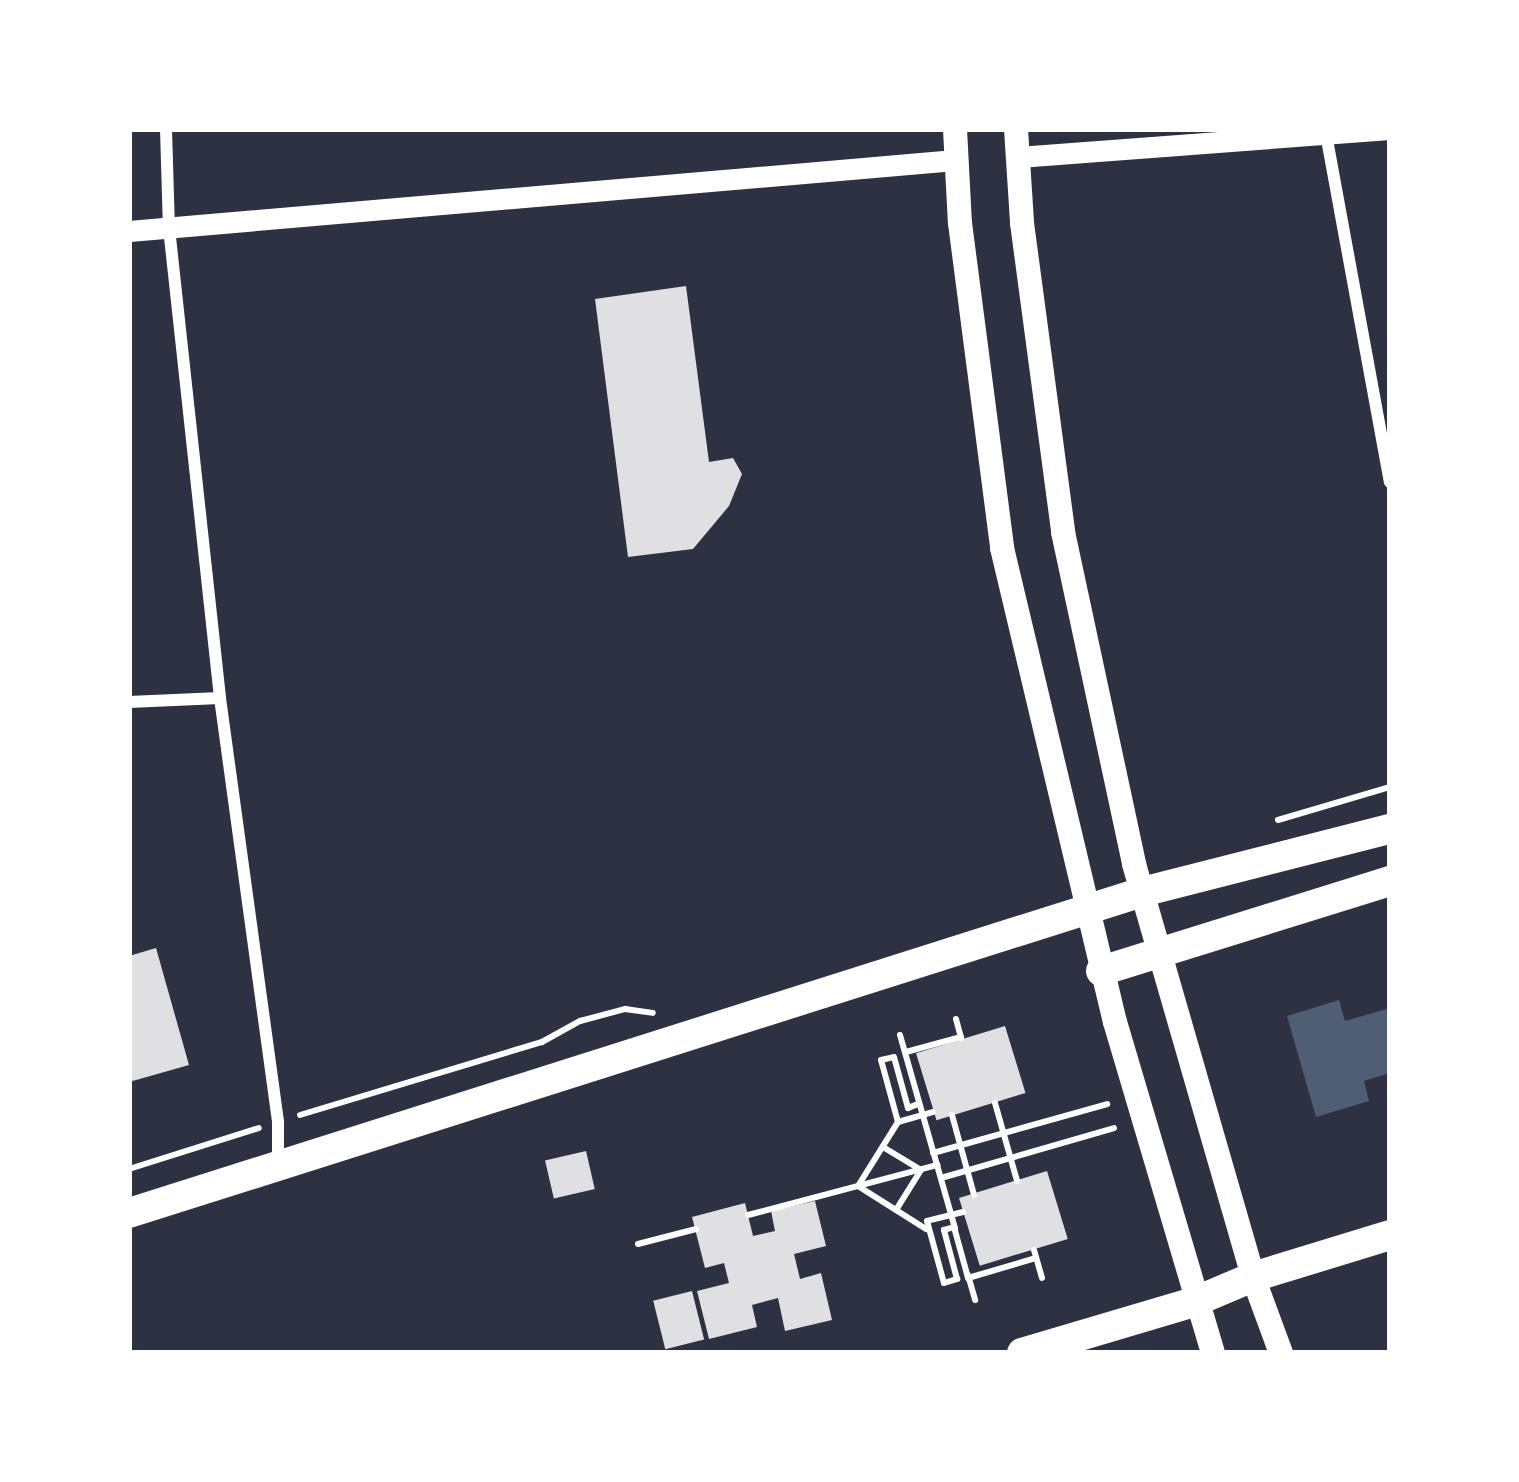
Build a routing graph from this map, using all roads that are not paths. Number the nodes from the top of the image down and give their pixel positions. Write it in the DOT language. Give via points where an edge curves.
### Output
graph roads {
  1 [pos="166,129"];
  2 [pos="955,129"];
  3 [pos="1016,129"];
  4 [pos="1389,129"];
  5 [pos="1325,134"];
  6 [pos="1018,157"];
  7 [pos="955,160"];
  8 [pos="169,228"];
  9 [pos="129,231"];
  10 [pos="1390,482"];
  11 [pos="220,698"];
  12 [pos="129,702"];
  13 [pos="1390,830"];
  14 [pos="1390,881"];
  15 [pos="1142,892"];
  16 [pos="1086,910"];
  17 [pos="1160,952"];
  18 [pos="1101,971"];
  19 [pos="278,1164"];
  20 [pos="129,1213"];
  21 [pos="1390,1234"];
  22 [pos="1253,1277"];
  23 [pos="1195,1303"];
  24 [pos="1022,1353"];
  25 [pos="1213,1353"];
  26 [pos="1281,1353"];
  1 -- 8 [label="street"];
  2 -- 7 [label="main road"];
  3 -- 6 [label="main road"];
  4 -- 5 [label="street"];
  5 -- 6 [label="street"];
  5 -- 10 [label="street"];
  6 -- 15 [label="main road" via="1063,532"];
  7 -- 8 [label="street"];
  7 -- 16 [label="main road" via="1002,548"];
  8 -- 9 [label="street"];
  8 -- 11 [label="street"];
  11 -- 12 [label="street"];
  11 -- 19 [label="street"];
  13 -- 15 [label="main road"];
  14 -- 17 [label="main road"];
  15 -- 16 [label="main road"];
  15 -- 17 [label="main road"];
  16 -- 18 [label="main road"];
  16 -- 19 [label="main road"];
  17 -- 18 [label="main road"];
  17 -- 22 [label="main road"];
  18 -- 23 [label="main road"];
  19 -- 20 [label="main road"];
  21 -- 22 [label="main road"];
  22 -- 23 [label="main road"];
  22 -- 26 [label="main road"];
  23 -- 24 [label="main road"];
  23 -- 25 [label="main road"];
}
